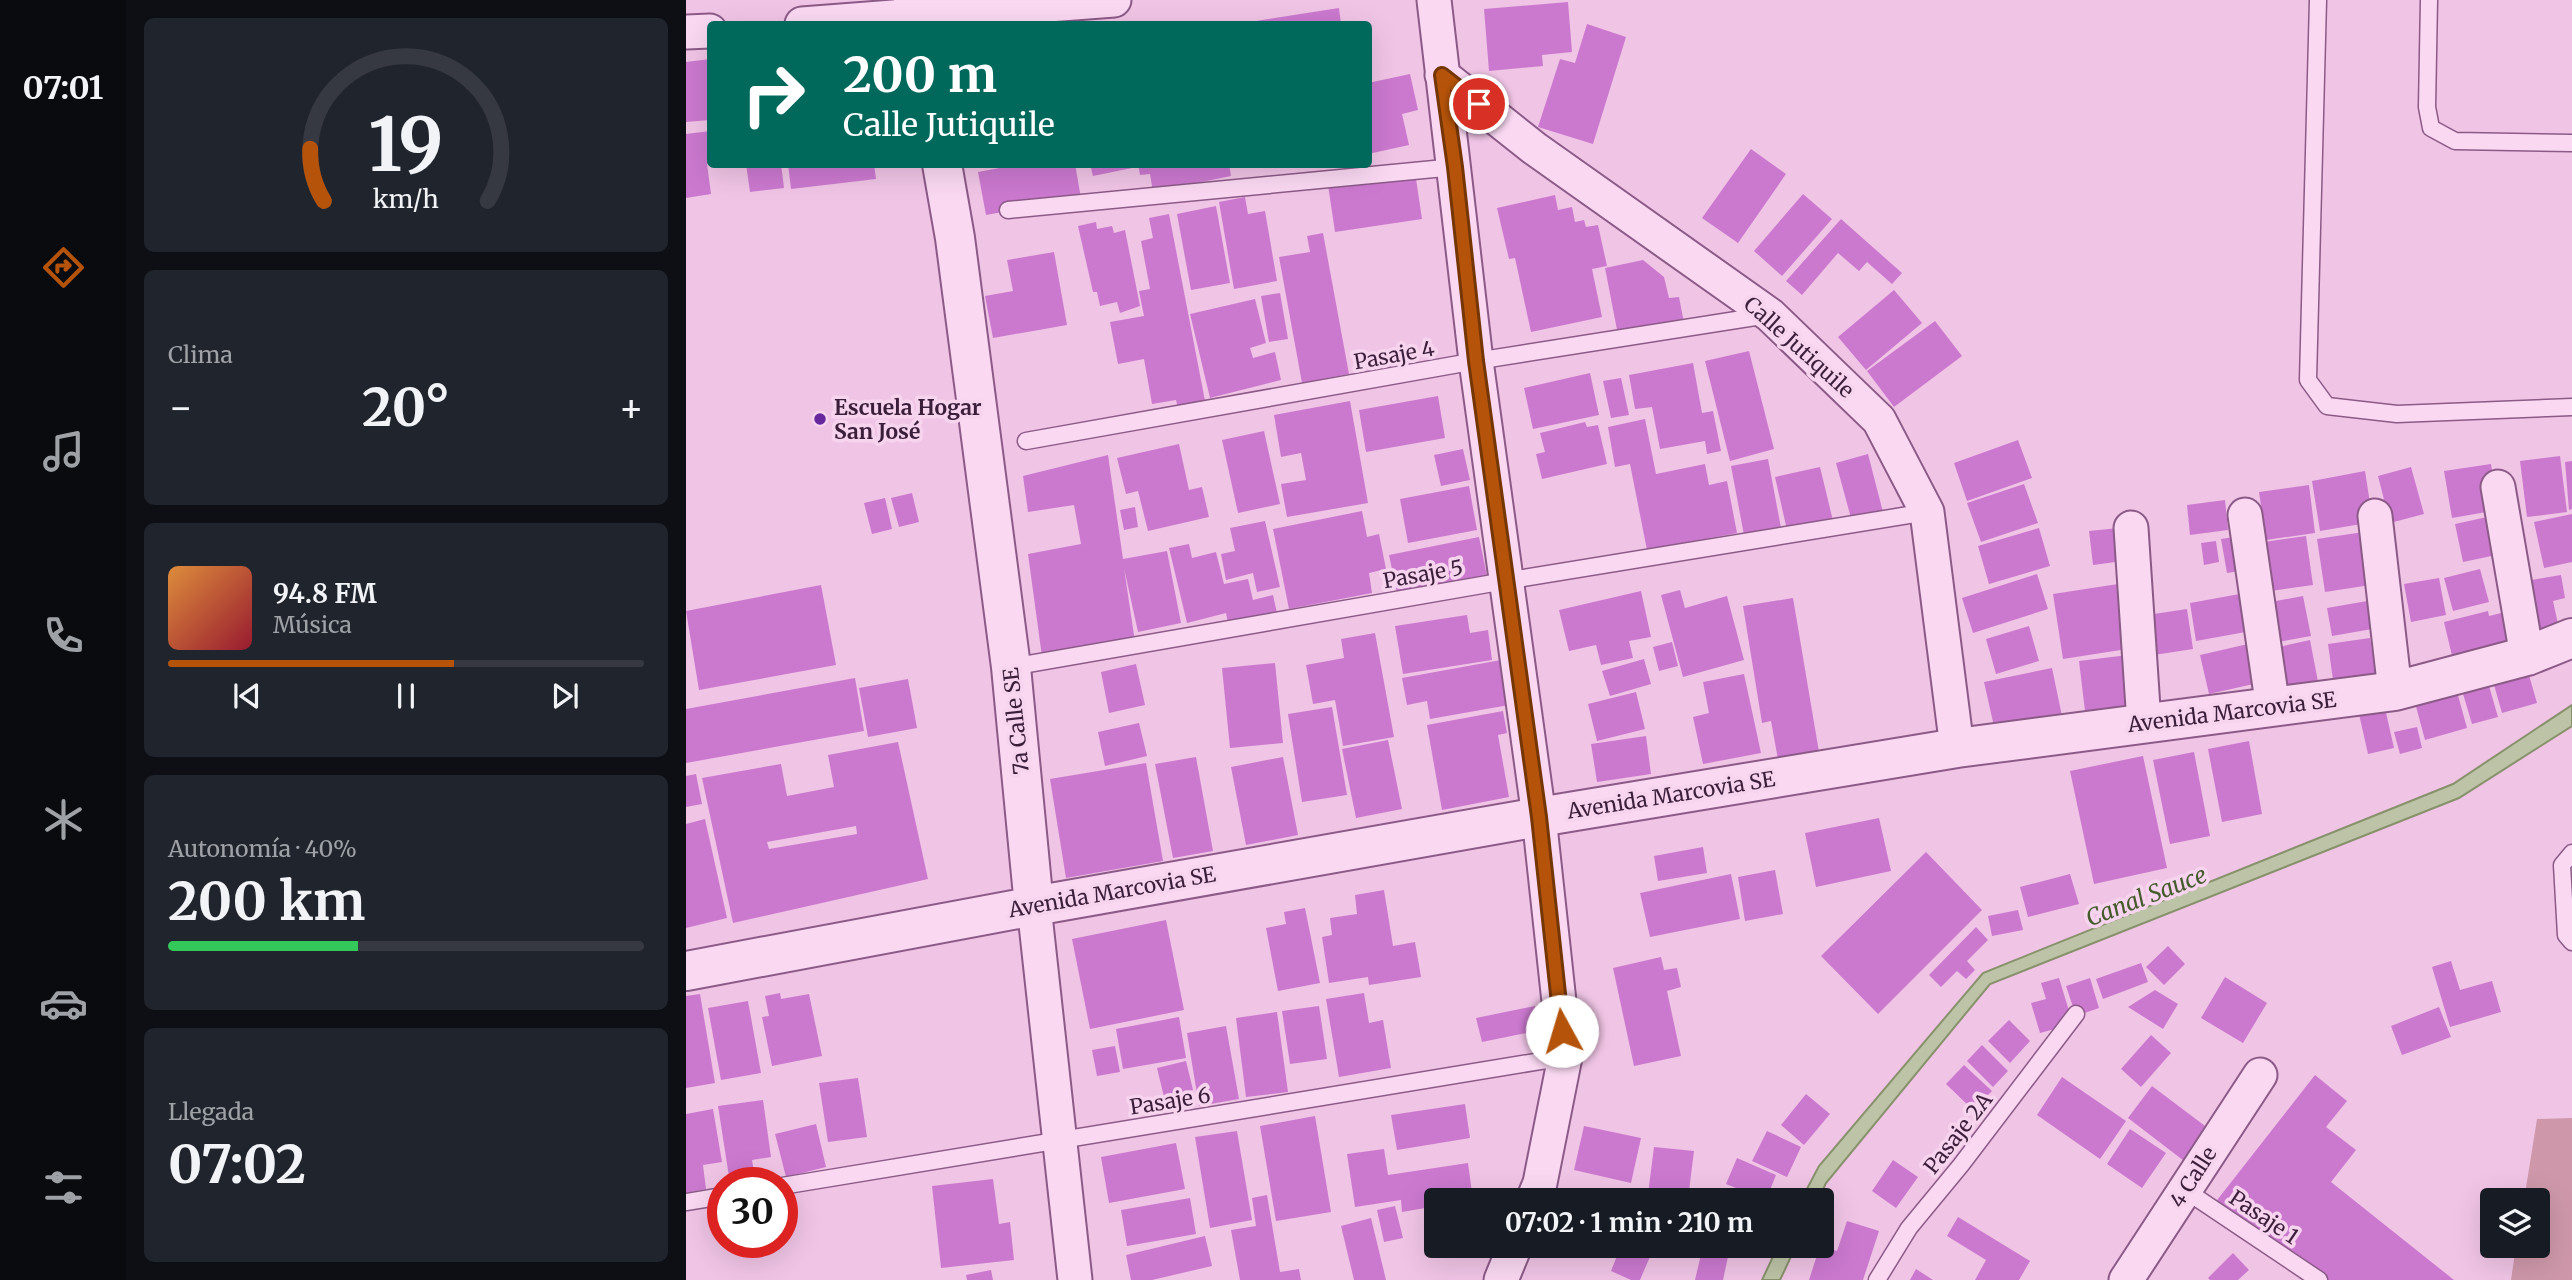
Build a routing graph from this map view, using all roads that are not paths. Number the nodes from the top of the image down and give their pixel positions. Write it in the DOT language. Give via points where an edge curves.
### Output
graph roads {
  1 [pos="1114,0"];
  2 [pos="1434,0"];
  3 [pos="2318,0"];
  4 [pos="2429,0"];
  5 [pos="914,14"];
  6 [pos="836,21"];
  7 [pos="707,31"];
  8 [pos="686,32"];
  9 [pos="1442,75"];
  10 [pos="2572,143"];
  11 [pos="1455,167"];
  12 [pos="943,168"];
  13 [pos="1008,210"];
  14 [pos="1770,315"];
  15 [pos="1476,361"];
  16 [pos="2572,407"];
  17 [pos="1026,441"];
  18 [pos="2498,487"];
  19 [pos="1927,512"];
  20 [pos="2245,515"];
  21 [pos="2375,516"];
  22 [pos="2131,528"];
  23 [pos="1505,581"];
  24 [pos="2572,638"];
  25 [pos="2527,656"];
  26 [pos="1011,667"];
  27 [pos="2395,691"];
  28 [pos="2273,708"];
  29 [pos="2144,723"];
  30 [pos="1957,748"];
  31 [pos="1539,817"];
  32 [pos="2572,853"];
  33 [pos="1034,906"];
  34 [pos="2572,942"];
  35 [pos="686,971"];
  36 [pos="2076,1014"];
  37 [pos="1565,1057"];
  38 [pos="2260,1074"];
  39 [pos="1060,1140"];
  40 [pos="798,1183"];
  41 [pos="1538,1188"];
  42 [pos="2185,1190"];
  43 [pos="707,1199"];
  44 [pos="686,1202"];
  45 [pos="1510,1258"];
  46 [pos="1075,1280"];
  47 [pos="1501,1280"];
  48 [pos="1877,1280"];
  49 [pos="2126,1280"];
  50 [pos="2319,1280"];
  1 -- 5 [label="street"];
  2 -- 9 [label="street"];
  3 -- 16 [label="lane" via="2308,380 2327,406 2397,414"];
  4 -- 10 [label="lane" via="2427,107 2431,128 2455,141"];
  5 -- 6 [label="street"];
  7 -- 8 [label="street"];
  9 -- 11 [label="street"];
  9 -- 14 [label="street, Calle Jutiquile" via="1534,148"];
  11 -- 13 [label="lane"];
  11 -- 15 [label="street"];
  12 -- 26 [label="street, 7a Calle SE"];
  14 -- 15 [label="lane, Pasaje 4"];
  14 -- 19 [label="street, Calle Jutiquile" via="1879,420"];
  15 -- 17 [label="lane, Pasaje 4"];
  15 -- 23 [label="street"];
  18 -- 25 [label="street"];
  19 -- 23 [label="lane, Pasaje 5"];
  19 -- 30 [label="street, Calle Jutiquile"];
  20 -- 28 [label="street"];
  21 -- 27 [label="street"];
  22 -- 29 [label="street"];
  23 -- 26 [label="lane, Pasaje 5"];
  23 -- 31 [label="street"];
  24 -- 25 [label="street, Avenida Marcovia SE"];
  25 -- 27 [label="street, Avenida Marcovia SE"];
  26 -- 33 [label="street, 7a Calle SE"];
  27 -- 28 [label="street, Avenida Marcovia SE"];
  28 -- 29 [label="street, Avenida Marcovia SE"];
  29 -- 30 [label="street, Avenida Marcovia SE"];
  30 -- 31 [label="street, Avenida Marcovia SE"];
  31 -- 33 [label="street, Avenida Marcovia SE"];
  31 -- 37 [label="street"];
  32 -- 34 [label="lane" via="2562,865 2566,935"];
  33 -- 35 [label="street, Avenida Marcovia SE"];
  33 -- 39 [label="street, 7a Calle SE"];
  36 -- 48 [label="lane, Pasaje 2A" via="1909,1228"];
  37 -- 39 [label="lane, Pasaje 6"];
  37 -- 41 [label="street"];
  38 -- 42 [label="street, 4 Calle"];
  39 -- 40 [label="lane, Pasaje 6"];
  39 -- 46 [label="street, 7a Calle SE"];
  42 -- 49 [label="street, 4 Calle"];
  42 -- 50 [label="lane, Pasaje 1"];
  43 -- 44 [label="lane"];
  45 -- 47 [label="street"];
}
